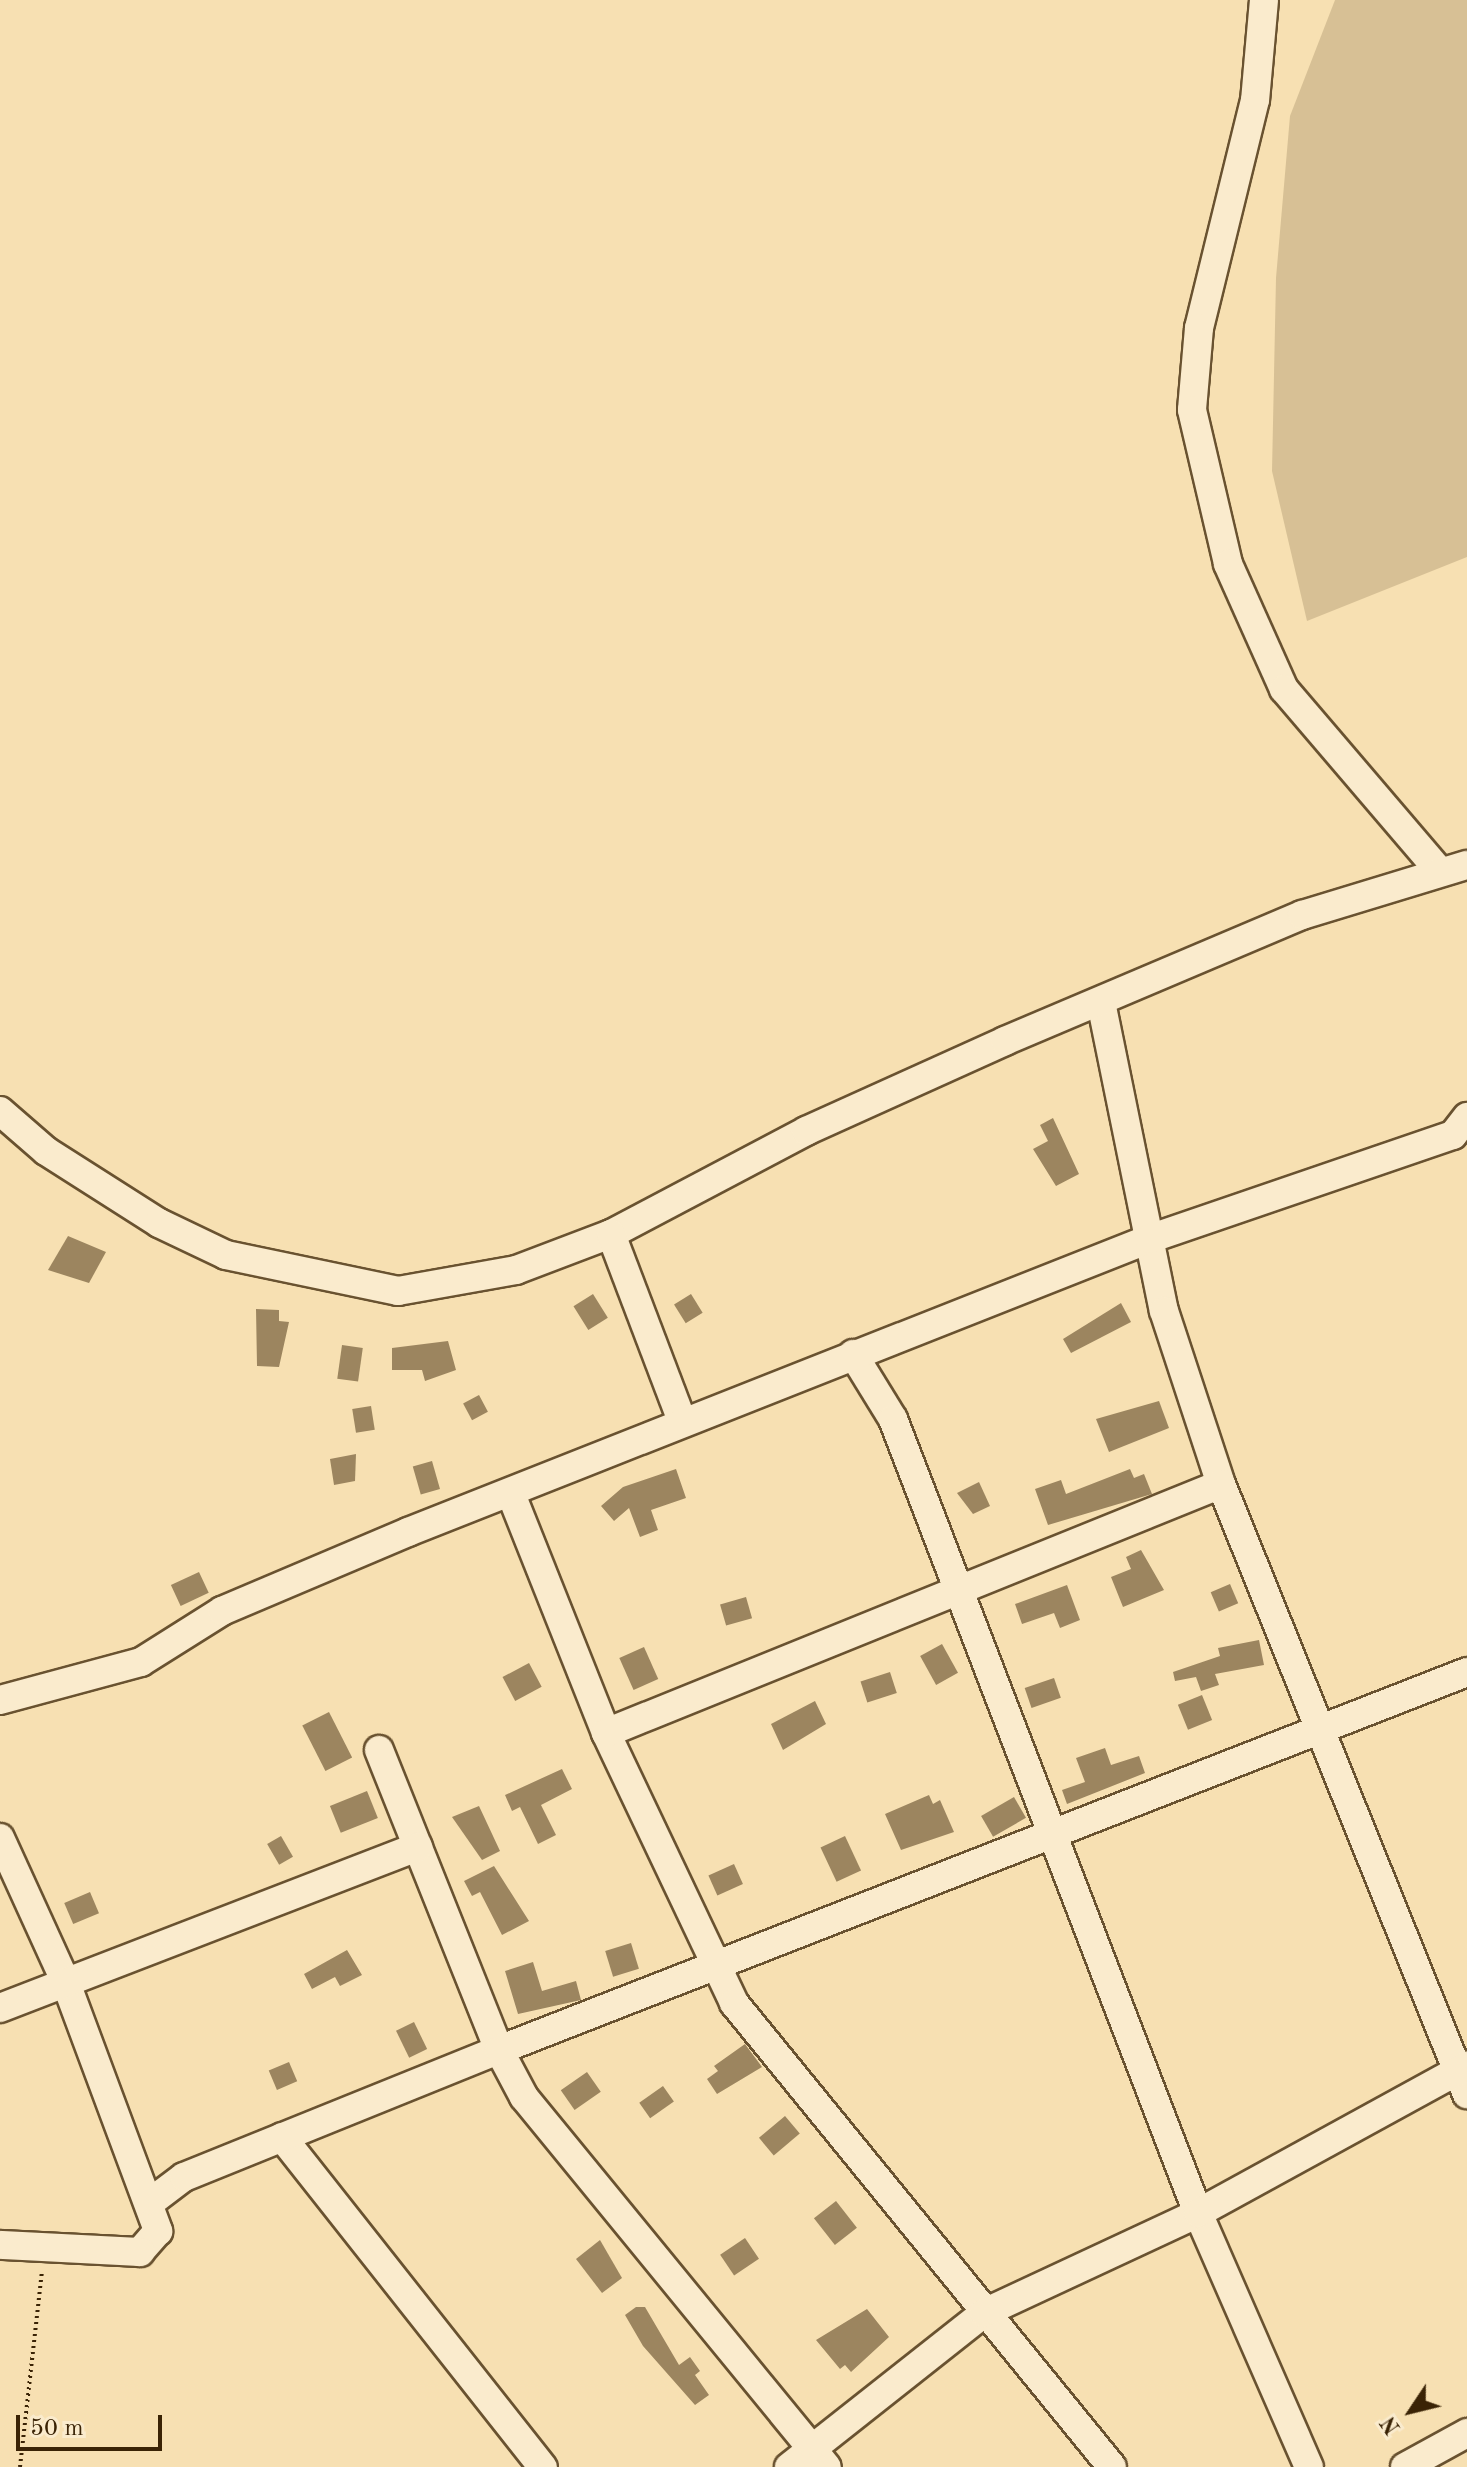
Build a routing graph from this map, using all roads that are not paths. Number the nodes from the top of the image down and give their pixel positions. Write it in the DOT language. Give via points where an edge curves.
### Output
graph roads {
  1 [pos="1264,0"];
  2 [pos="1467,865"];
  3 [pos="1438,869"];
  4 [pos="1101,1002"];
  5 [pos="0,1111"];
  6 [pos="1467,1117"];
  7 [pos="611,1234"];
  8 [pos="1149,1239"];
  9 [pos="853,1354"];
  10 [pos="682,1421"];
  11 [pos="1221,1484"];
  12 [pos="511,1494"];
  13 [pos="958,1595"];
  14 [pos="1467,1672"];
  15 [pos="0,1700"];
  16 [pos="1324,1730"];
  17 [pos="606,1733"];
  18 [pos="379,1750"];
  19 [pos="1049,1832"];
  20 [pos="0,1838"];
  21 [pos="418,1847"];
  22 [pos="716,1969"];
  23 [pos="66,1983"];
  24 [pos="0,2008"];
  25 [pos="499,2050"];
  26 [pos="1464,2077"];
  27 [pos="282,2137"];
  28 [pos="152,2201"];
  29 [pos="1198,2213"];
  30 [pos="0,2245"];
  31 [pos="984,2313"];
  32 [pos="1467,2433"];
  33 [pos="820,2458"];
  34 [pos="543,2467"];
  35 [pos="789,2467"];
  36 [pos="1112,2467"];
  37 [pos="1309,2467"];
  38 [pos="1405,2467"];
  1 -- 3 [label="street" via="1255,100 1199,328 1192,410 1228,564 1284,689"];
  2 -- 3 [label="street"];
  3 -- 4 [label="street" via="1302,915"];
  4 -- 7 [label="street" via="806,1131"];
  4 -- 8 [label="street"];
  5 -- 7 [label="street" via="46,1151 159,1223 226,1255 320,1278 398,1291 516,1270"];
  6 -- 8 [label="street" via="1453,1135"];
  7 -- 10 [label="street"];
  8 -- 9 [label="street"];
  8 -- 11 [label="street" via="1164,1311"];
  9 -- 10 [label="street"];
  9 -- 13 [label="street" via="893,1419"];
  10 -- 12 [label="street"];
  11 -- 13 [label="street"];
  11 -- 16 [label="street"];
  12 -- 15 [label="street" via="222,1611 141,1662"];
  12 -- 17 [label="street"];
  13 -- 17 [label="street"];
  13 -- 19 [label="street"];
  14 -- 16 [label="street"];
  16 -- 19 [label="street"];
  16 -- 26 [label="street"];
  17 -- 22 [label="street"];
  18 -- 21 [label="street"];
  19 -- 22 [label="street"];
  19 -- 29 [label="street"];
  20 -- 23 [label="street"];
  21 -- 23 [label="street"];
  21 -- 25 [label="street"];
  22 -- 25 [label="street"];
  22 -- 31 [label="street" via="734,2003"];
  23 -- 24 [label="street"];
  23 -- 28 [label="street"];
  25 -- 27 [label="street"];
  25 -- 33 [label="street" via="524,2097"];
  26 -- 29 [label="street"];
  27 -- 28 [label="street" via="184,2177"];
  27 -- 34 [label="street"];
  28 -- 30 [label="street" via="158,2231 140,2252"];
  29 -- 31 [label="street"];
  29 -- 37 [label="street"];
  31 -- 33 [label="street"];
  31 -- 36 [label="street"];
  32 -- 38 [label="street"];
  33 -- 35 [label="street"];
}
